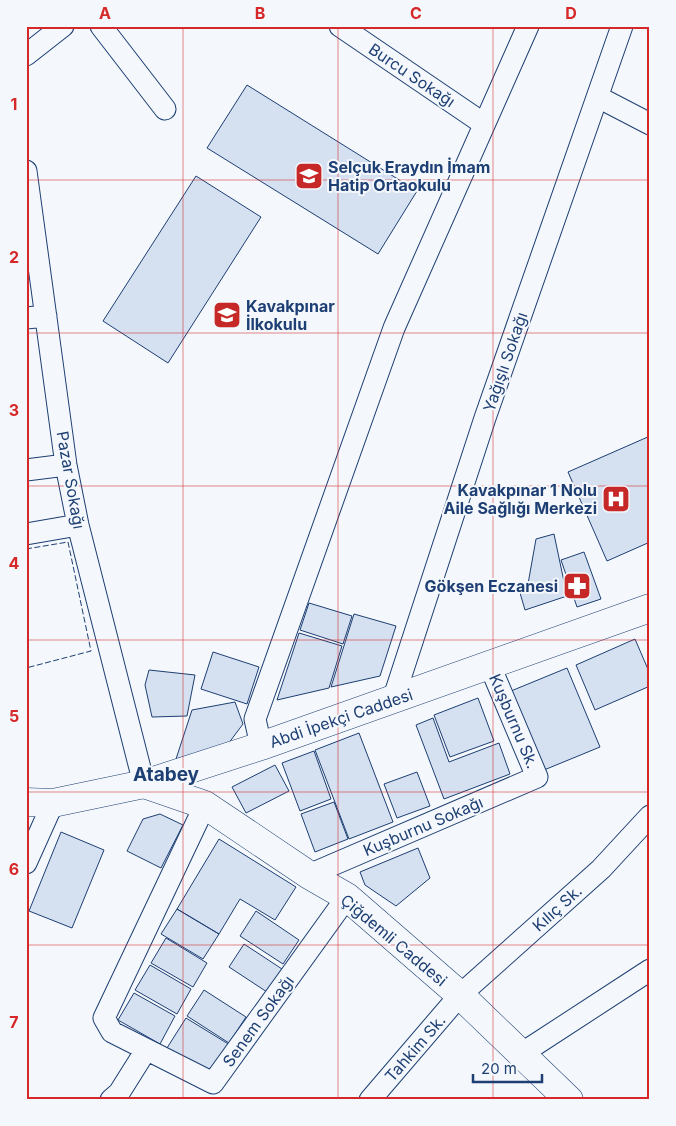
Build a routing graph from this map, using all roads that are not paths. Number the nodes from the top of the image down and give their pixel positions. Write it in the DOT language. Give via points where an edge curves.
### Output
graph roads {
  1 [pos="63,26"];
  2 [pos="102,26"];
  3 [pos="340,26"];
  4 [pos="528,26"];
  5 [pos="622,26"];
  6 [pos="26,55"];
  7 [pos="598,97"];
  8 [pos="164,109"];
  9 [pos="484,124"];
  10 [pos="650,124"];
  11 [pos="26,171"];
  12 [pos="36,317"];
  13 [pos="66,466"];
  14 [pos="26,470"];
  15 [pos="78,525"];
  16 [pos="26,534"];
  17 [pos="650,608"];
  18 [pos="490,666"];
  19 [pos="392,700"];
  20 [pos="261,746"];
  21 [pos="537,777"];
  22 [pos="144,784"];
  23 [pos="26,802"];
  24 [pos="53,803"];
  25 [pos="205,805"];
  26 [pos="650,816"];
  27 [pos="26,863"];
  28 [pos="309,875"];
  29 [pos="347,897"];
  30 [pos="650,970"];
  31 [pos="460,995"];
  32 [pos="146,1050"];
  33 [pos="521,1054"];
  34 [pos="120,1097"];
  35 [pos="370,1100"];
  36 [pos="569,1100"];
  1 -- 6 [label="street"];
  2 -- 8 [label="street"];
  3 -- 9 [label="street, Burcu Sokağı"];
  4 -- 9 [label="street"];
  5 -- 7 [label="street, Yağışlı Sokağı"];
  7 -- 10 [label="street"];
  7 -- 19 [label="street, Yağışlı Sokağı" via="485,418"];
  9 -- 20 [label="street" via="394,328 255,719"];
  11 -- 12 [label="street, Pazar Sokağı"];
  12 -- 13 [label="street, Pazar Sokağı"];
  13 -- 14 [label="street"];
  13 -- 15 [label="street, Pazar Sokağı"];
  15 -- 16 [label="street"];
  15 -- 22 [label="street, Pazar Sokağı"];
  17 -- 18 [label="main road, Abdi İpekçi Caddesi"];
  18 -- 19 [label="main road, Abdi İpekçi Caddesi"];
  18 -- 21 [label="street, Kuşburnu Sk."];
  19 -- 20 [label="main road, Abdi İpekçi Caddesi"];
  20 -- 22 [label="main road, Abdi İpekçi Caddesi"];
  21 -- 28 [label="street, Kuşburnu Sokağı"];
  22 -- 24 [label="main road, Abdi İpekçi Caddesi"];
  22 -- 25 [label="main road, Çiğdemli Caddesi"];
  23 -- 24 [label="main road, Abdi İpekçi Caddesi"];
  24 -- 27 [label="street"];
  25 -- 28 [label="main road, Çiğdemli Caddesi"];
  25 -- 32 [label="street" via="104,1018 112,1032"];
  26 -- 31 [label="street, Kılıç Sk." via="601,869"];
  28 -- 29 [label="main road, Çiğdemli Caddesi"];
  29 -- 31 [label="main road, Çiğdemli Caddesi"];
  29 -- 32 [label="street, Senem Sokağı" via="214,1083"];
  30 -- 33 [label="street"];
  31 -- 33 [label="main road, Çiğdemli Caddesi"];
  31 -- 35 [label="street, Tahkim Sk."];
  32 -- 34 [label="street"];
  33 -- 36 [label="main road, Çiğdemli Caddesi"];
}
